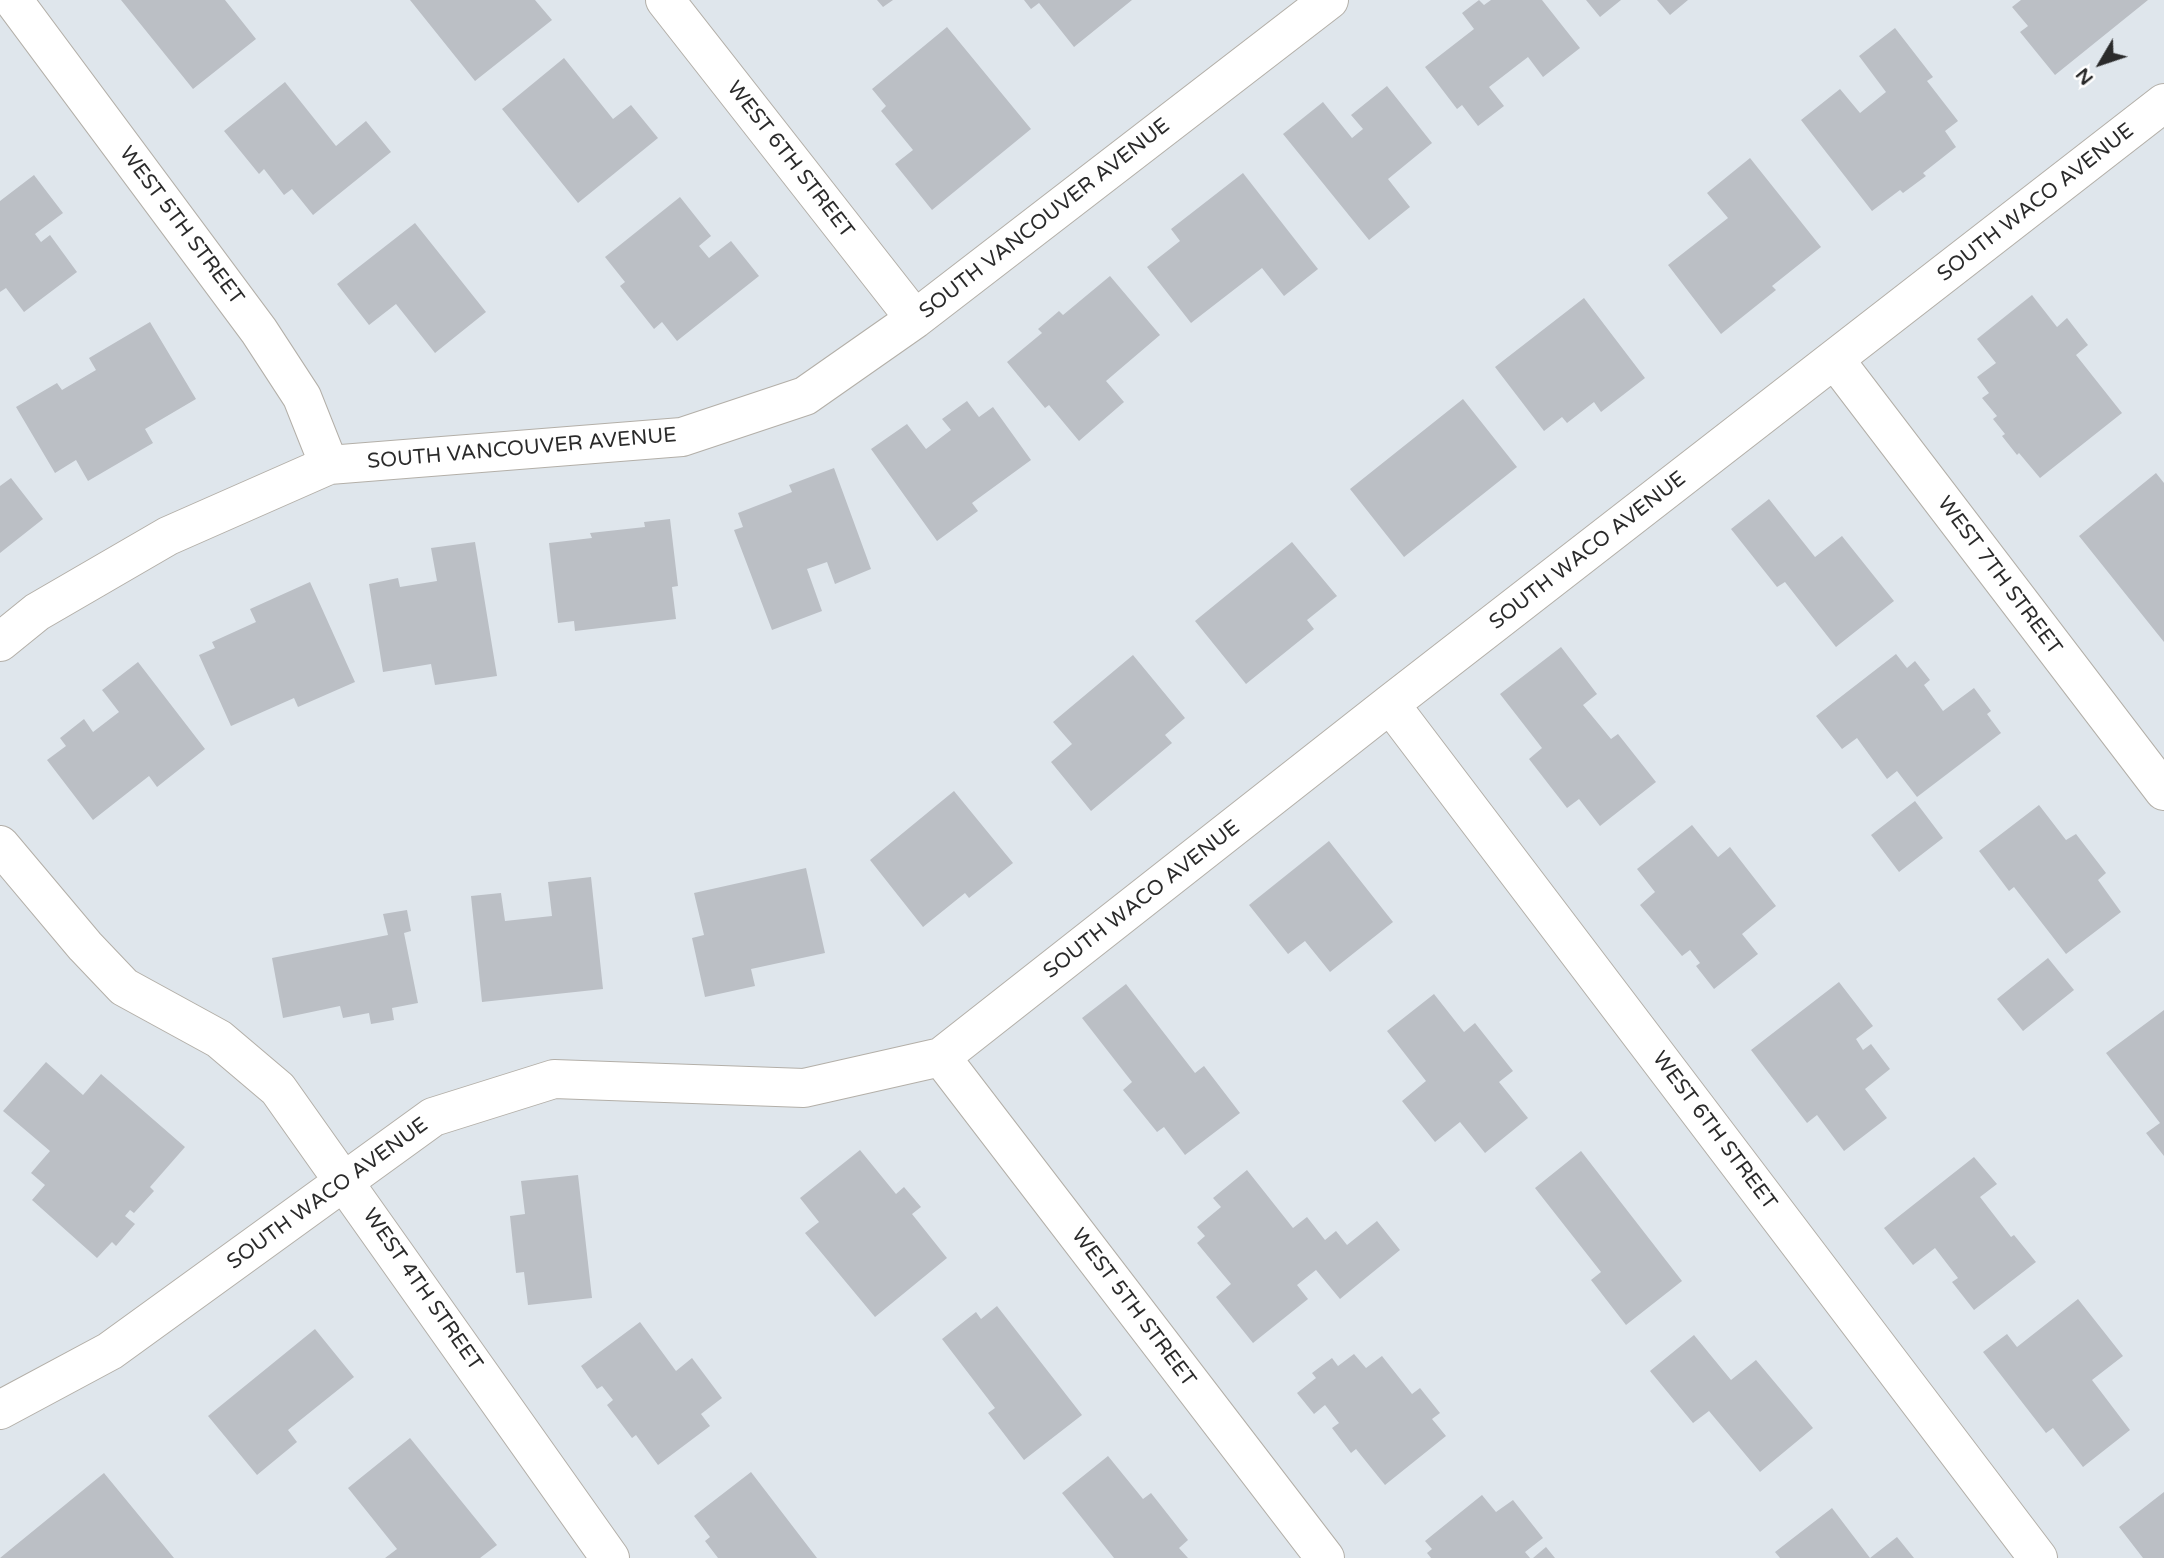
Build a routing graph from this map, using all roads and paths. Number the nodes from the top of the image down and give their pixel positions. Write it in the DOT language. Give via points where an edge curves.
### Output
graph roads {
  1 [pos="13,0"];
  2 [pos="665,0"];
  3 [pos="1320,3"];
  4 [pos="2164,103"];
  5 [pos="915,319"];
  6 [pos="1835,360"];
  7 [pos="329,465"];
  8 [pos="0,642"];
  9 [pos="1390,704"];
  10 [pos="2164,791"];
  11 [pos="0,845"];
  12 [pos="941,1058"];
  13 [pos="345,1182"];
  14 [pos="0,1410"];
  15 [pos="610,1558"];
  16 [pos="1325,1558"];
  17 [pos="2038,1558"];
  1 -- 7 [label="street, WEST 5TH STREET" via="259,331 302,397"];
  2 -- 5 [label="street, WEST 6TH STREET"];
  3 -- 5 [label="street, SOUTH VANCOUVER AVENUE"];
  4 -- 6 [label="street, SOUTH WACO AVENUE"];
  5 -- 7 [label="street, SOUTH VANCOUVER AVENUE" via="805,396 682,437"];
  6 -- 9 [label="street, SOUTH WACO AVENUE"];
  6 -- 10 [label="street, WEST 7TH STREET"];
  7 -- 8 [label="street, SOUTH VANCOUVER AVENUE" via="168,536 37,612"];
  9 -- 12 [label="street, SOUTH WACO AVENUE"];
  9 -- 17 [label="street, WEST 6TH STREET"];
  11 -- 13 [label="street, WEST 4TH STREET" via="124,986 219,1039 278,1089"];
  12 -- 13 [label="street, SOUTH WACO AVENUE" via="804,1088 554,1079 433,1117"];
  12 -- 16 [label="street, WEST 5TH STREET"];
  13 -- 14 [label="street, SOUTH WACO AVENUE" via="110,1351"];
  13 -- 15 [label="street, WEST 4TH STREET"];
}
